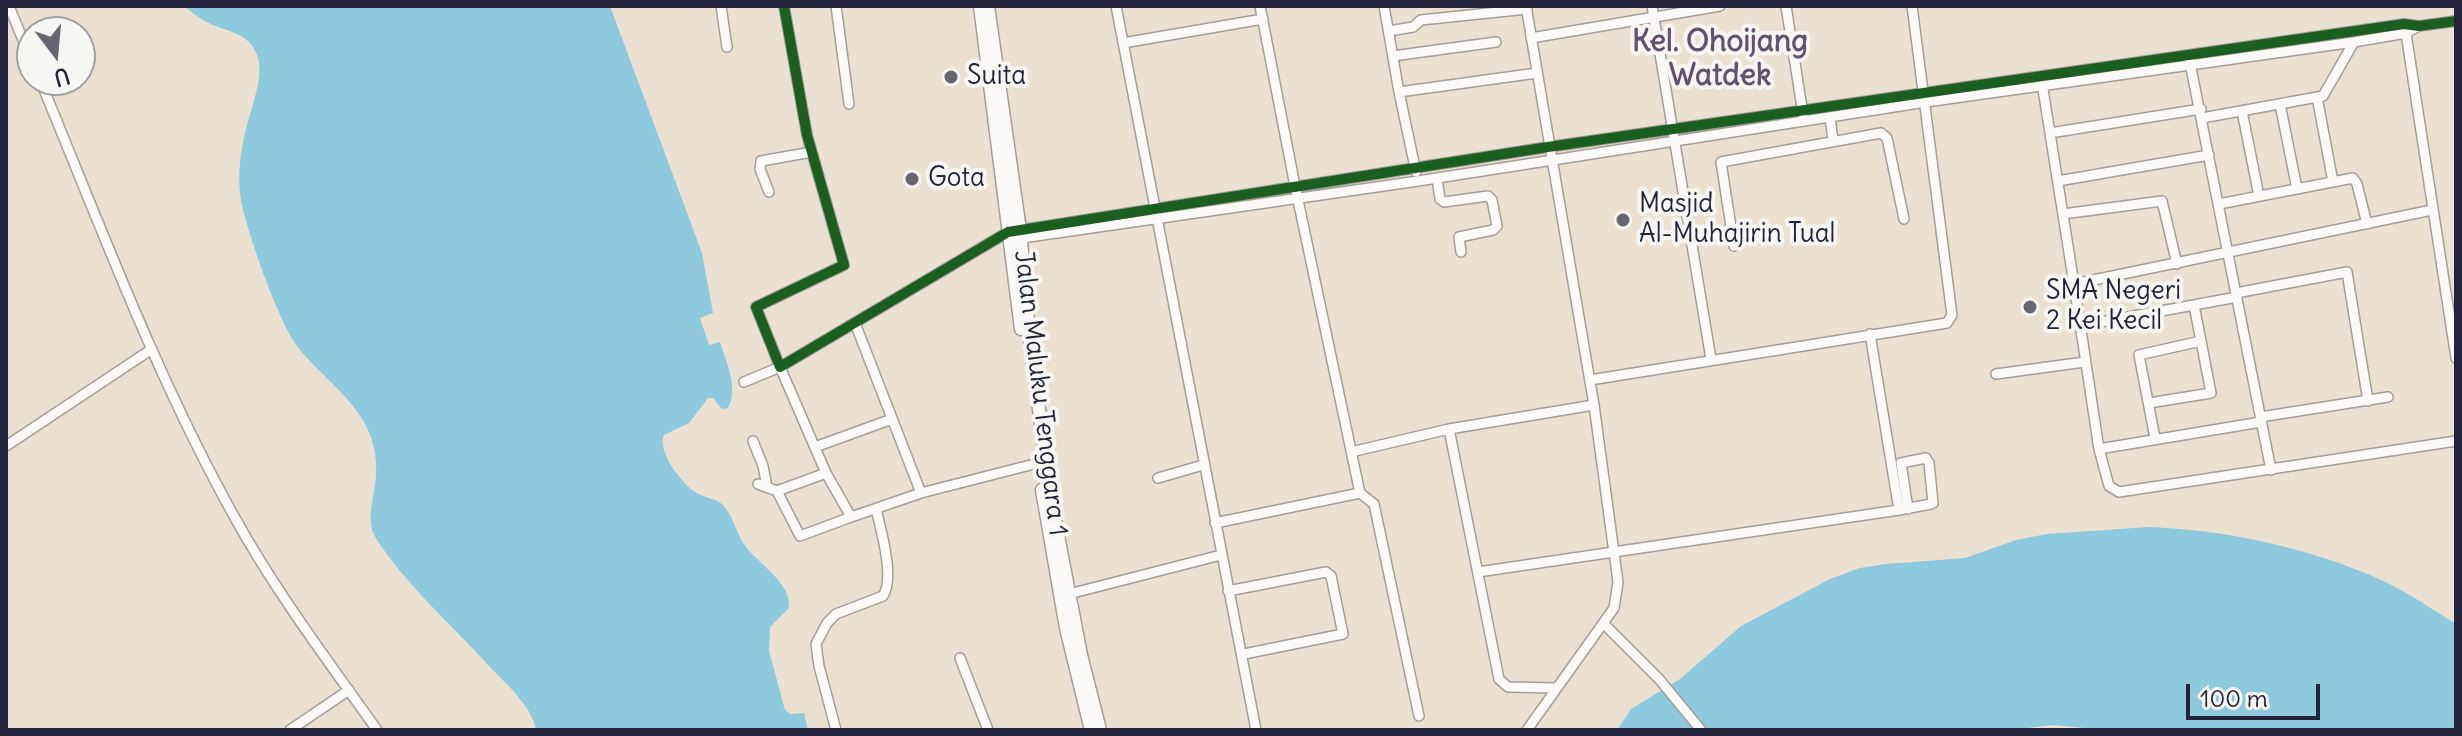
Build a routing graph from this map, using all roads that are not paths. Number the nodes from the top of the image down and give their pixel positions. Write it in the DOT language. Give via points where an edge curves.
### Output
graph roads {
  1 [pos="721,6"];
  2 [pos="784,6"];
  3 [pos="836,6"];
  4 [pos="980,6"];
  5 [pos="988,6"];
  6 [pos="1116,6"];
  7 [pos="1260,6"];
  8 [pos="1384,6"];
  9 [pos="1420,6"];
  10 [pos="1720,6"];
  11 [pos="1786,6"];
  12 [pos="1912,6"];
  13 [pos="1527,8"];
  14 [pos="1653,11"];
  15 [pos="1263,19"];
  16 [pos="1421,20"];
  17 [pos="2456,21"];
  18 [pos="2405,28"];
  19 [pos="1389,31"];
  20 [pos="1531,38"];
  21 [pos="1496,42"];
  22 [pos="2354,42"];
  23 [pos="1123,43"];
  24 [pos="727,47"];
  25 [pos="1393,56"];
  26 [pos="2190,59"];
  27 [pos="1537,73"];
  28 [pos="2041,81"];
  29 [pos="1399,92"];
  30 [pos="47,96"];
  31 [pos="1925,97"];
  32 [pos="2317,97"];
  33 [pos="849,104"];
  34 [pos="2280,104"];
  35 [pos="2242,111"];
  36 [pos="2202,113"];
  37 [pos="1804,116"];
  38 [pos="1830,117"];
  39 [pos="1672,129"];
  40 [pos="2050,133"];
  41 [pos="1833,141"];
  42 [pos="1673,142"];
  43 [pos="1548,147"];
  44 [pos="812,152"];
  45 [pos="2209,155"];
  46 [pos="1551,160"];
  47 [pos="1415,169"];
  48 [pos="1437,178"];
  49 [pos="1418,181"];
  50 [pos="2058,181"];
  51 [pos="2333,182"];
  52 [pos="2297,189"];
  53 [pos="1296,191"];
  54 [pos="769,192"];
  55 [pos="2259,196"];
  56 [pos="2219,204"];
  57 [pos="2432,210"];
  58 [pos="1154,214"];
  59 [pos="2063,214"];
  60 [pos="1904,219"];
  61 [pos="2367,224"];
  62 [pos="1012,235"];
  63 [pos="1734,246"];
  64 [pos="1461,252"];
  65 [pos="2228,253"];
  66 [pos="2177,264"];
  67 [pos="2074,284"];
  68 [pos="2237,295"];
  69 [pos="2194,305"];
  70 [pos="855,323"];
  71 [pos="2079,326"];
  72 [pos="1870,334"];
  73 [pos="2201,341"];
  74 [pos="152,349"];
  75 [pos="2456,358"];
  76 [pos="1711,359"];
  77 [pos="2085,362"];
  78 [pos="780,367"];
  79 [pos="1996,374"];
  80 [pos="1590,380"];
  81 [pos="744,382"];
  82 [pos="2388,397"];
  83 [pos="2368,401"];
  84 [pos="2149,403"];
  85 [pos="1594,405"];
  86 [pos="892,419"];
  87 [pos="2261,420"];
  88 [pos="1449,429"];
  89 [pos="2155,438"];
  90 [pos="753,441"];
  91 [pos="2456,441"];
  92 [pos="6,446"];
  93 [pos="815,447"];
  94 [pos="2099,449"];
  95 [pos="1351,452"];
  96 [pos="1042,462"];
  97 [pos="1203,465"];
  98 [pos="2271,470"];
  99 [pos="826,473"];
  100 [pos="1158,478"];
  101 [pos="767,487"];
  102 [pos="921,493"];
  103 [pos="1360,493"];
  104 [pos="876,509"];
  105 [pos="1904,509"];
  106 [pos="851,517"];
  107 [pos="1215,523"];
  108 [pos="1615,553"];
  109 [pos="1221,555"];
  110 [pos="1478,572"];
  111 [pos="1228,591"];
  112 [pos="1069,594"];
  113 [pos="1604,624"];
  114 [pos="1244,654"];
  115 [pos="960,658"];
  116 [pos="1556,688"];
  117 [pos="349,690"];
  118 [pos="1419,716"];
  119 [pos="290,730"];
  120 [pos="377,730"];
  121 [pos="836,730"];
  122 [pos="988,730"];
  123 [pos="1091,730"];
  124 [pos="1100,730"];
  125 [pos="1256,730"];
  126 [pos="1527,730"];
  127 [pos="1701,730"];
  1 -- 24 [label="street"];
  2 -- 44 [label="street"];
  3 -- 33 [label="street"];
  4 -- 62 [label="highway, Jalan Maluku Tenggara 1"];
  5 -- 62 [label="highway, Jalan Maluku Tenggara 1"];
  6 -- 23 [label="street"];
  7 -- 15 [label="street"];
  8 -- 19 [label="street"];
  9 -- 16 [label="street"];
  10 -- 14 [label="street"];
  11 -- 37 [label="street"];
  12 -- 31 [label="street"];
  13 -- 16 [label="street"];
  13 -- 20 [label="street"];
  14 -- 20 [label="street"];
  14 -- 39 [label="street"];
  15 -- 23 [label="street"];
  15 -- 53 [label="street"];
  16 -- 19 [label="street" via="1413,27"];
  17 -- 18 [label="street"];
  18 -- 22 [label="street"];
  18 -- 26 [label="street"];
  18 -- 57 [label="street"];
  19 -- 25 [label="street"];
  20 -- 27 [label="street"];
  21 -- 25 [label="street"];
  22 -- 26 [label="street"];
  22 -- 32 [label="street" via="2327,92"];
  23 -- 58 [label="street"];
  25 -- 29 [label="street"];
  26 -- 28 [label="street"];
  26 -- 36 [label="street"];
  27 -- 29 [label="street"];
  27 -- 43 [label="street"];
  28 -- 31 [label="street"];
  28 -- 40 [label="street"];
  29 -- 47 [label="street"];
  30 -- 74 [label="street"];
  31 -- 37 [label="street"];
  31 -- 38 [label="street"];
  31 -- 72 [label="street" via="1952,315 1947,323"];
  32 -- 34 [label="street"];
  32 -- 51 [label="street"];
  34 -- 35 [label="street"];
  34 -- 52 [label="street"];
  35 -- 36 [label="street"];
  35 -- 55 [label="street"];
  36 -- 40 [label="street"];
  36 -- 45 [label="street"];
  37 -- 38 [label="street"];
  37 -- 39 [label="street"];
  37 -- 42 [label="street"];
  38 -- 41 [label="street"];
  39 -- 42 [label="street"];
  39 -- 43 [label="street"];
  40 -- 50 [label="street"];
  41 -- 60 [label="street" via="1885,134"];
  41 -- 63 [label="street" via="1721,162"];
  42 -- 46 [label="street"];
  42 -- 76 [label="street"];
  43 -- 46 [label="street"];
  43 -- 47 [label="street"];
  44 -- 54 [label="street" via="761,161"];
  44 -- 78 [label="street" via="844,265 756,307"];
  45 -- 50 [label="street"];
  45 -- 56 [label="street"];
  46 -- 48 [label="street"];
  46 -- 80 [label="street"];
  47 -- 49 [label="street"];
  47 -- 53 [label="street"];
  48 -- 49 [label="street"];
  48 -- 64 [label="street" via="1444,202 1488,196 1492,200 1497,226 1459,237"];
  49 -- 53 [label="street"];
  50 -- 59 [label="street"];
  51 -- 52 [label="street"];
  51 -- 61 [label="street" via="2356,180"];
  52 -- 55 [label="street"];
  53 -- 58 [label="street"];
  53 -- 95 [label="street"];
  55 -- 56 [label="street"];
  56 -- 65 [label="street"];
  57 -- 61 [label="street"];
  57 -- 75 [label="street"];
  58 -- 62 [label="street"];
  58 -- 97 [label="street"];
  59 -- 66 [label="street" via="2162,201"];
  59 -- 67 [label="street"];
  61 -- 65 [label="street"];
  62 -- 70 [label="street"];
  62 -- 96 [label="highway, Jalan Maluku Tenggara 1"];
  65 -- 66 [label="street"];
  65 -- 68 [label="street"];
  66 -- 67 [label="street"];
  67 -- 71 [label="street"];
  68 -- 69 [label="street"];
  68 -- 83 [label="street" via="2347,272"];
  68 -- 87 [label="street"];
  69 -- 71 [label="street"];
  69 -- 73 [label="street"];
  70 -- 78 [label="street"];
  70 -- 86 [label="street"];
  71 -- 77 [label="street"];
  72 -- 76 [label="street"];
  72 -- 105 [label="street"];
  73 -- 84 [label="street" via="2139,355"];
  73 -- 84 [label="street" via="2211,393"];
  74 -- 92 [label="street"];
  74 -- 117 [label="street" via="245,537"];
  76 -- 80 [label="street"];
  77 -- 79 [label="street"];
  77 -- 94 [label="street"];
  78 -- 81 [label="street"];
  78 -- 93 [label="street"];
  80 -- 85 [label="street"];
  82 -- 83 [label="street"];
  83 -- 87 [label="street"];
  84 -- 89 [label="street"];
  85 -- 88 [label="street"];
  85 -- 108 [label="street"];
  86 -- 93 [label="street"];
  86 -- 102 [label="street"];
  87 -- 89 [label="street"];
  87 -- 98 [label="street"];
  88 -- 95 [label="street"];
  88 -- 110 [label="street"];
  89 -- 94 [label="street"];
  90 -- 101 [label="street"];
  91 -- 98 [label="street"];
  93 -- 99 [label="street"];
  94 -- 98 [label="street" via="2109,486 2119,492"];
  95 -- 103 [label="street"];
  96 -- 102 [label="street"];
  96 -- 112 [label="highway, Jalan Maluku Tenggara 1"];
  96 -- 123 [label="highway, Jalan Maluku Tenggara 1" via="1066,628"];
  97 -- 100 [label="street"];
  97 -- 107 [label="street"];
  99 -- 101 [label="street"];
  99 -- 106 [label="street"];
  101 -- 106 [label="street" via="800,536"];
  102 -- 104 [label="street"];
  103 -- 107 [label="street"];
  103 -- 118 [label="street" via="1374,504"];
  104 -- 106 [label="street"];
  104 -- 121 [label="street" via="886,593 836,614 816,644"];
  105 -- 105 [label="street" via="1933,503 1926,458 1901,463"];
  105 -- 108 [label="street"];
  107 -- 109 [label="street"];
  108 -- 110 [label="street"];
  108 -- 113 [label="street" via="1617,600"];
  109 -- 111 [label="street"];
  109 -- 112 [label="street"];
  110 -- 116 [label="street" via="1499,679 1508,687"];
  111 -- 114 [label="street"];
  111 -- 114 [label="street" via="1326,572 1331,576 1343,634"];
  112 -- 124 [label="highway, Jalan Maluku Tenggara 1"];
  113 -- 116 [label="street"];
  113 -- 127 [label="street"];
  114 -- 125 [label="street"];
  115 -- 122 [label="street"];
  116 -- 126 [label="street"];
  117 -- 119 [label="street"];
  117 -- 120 [label="street"];
}
